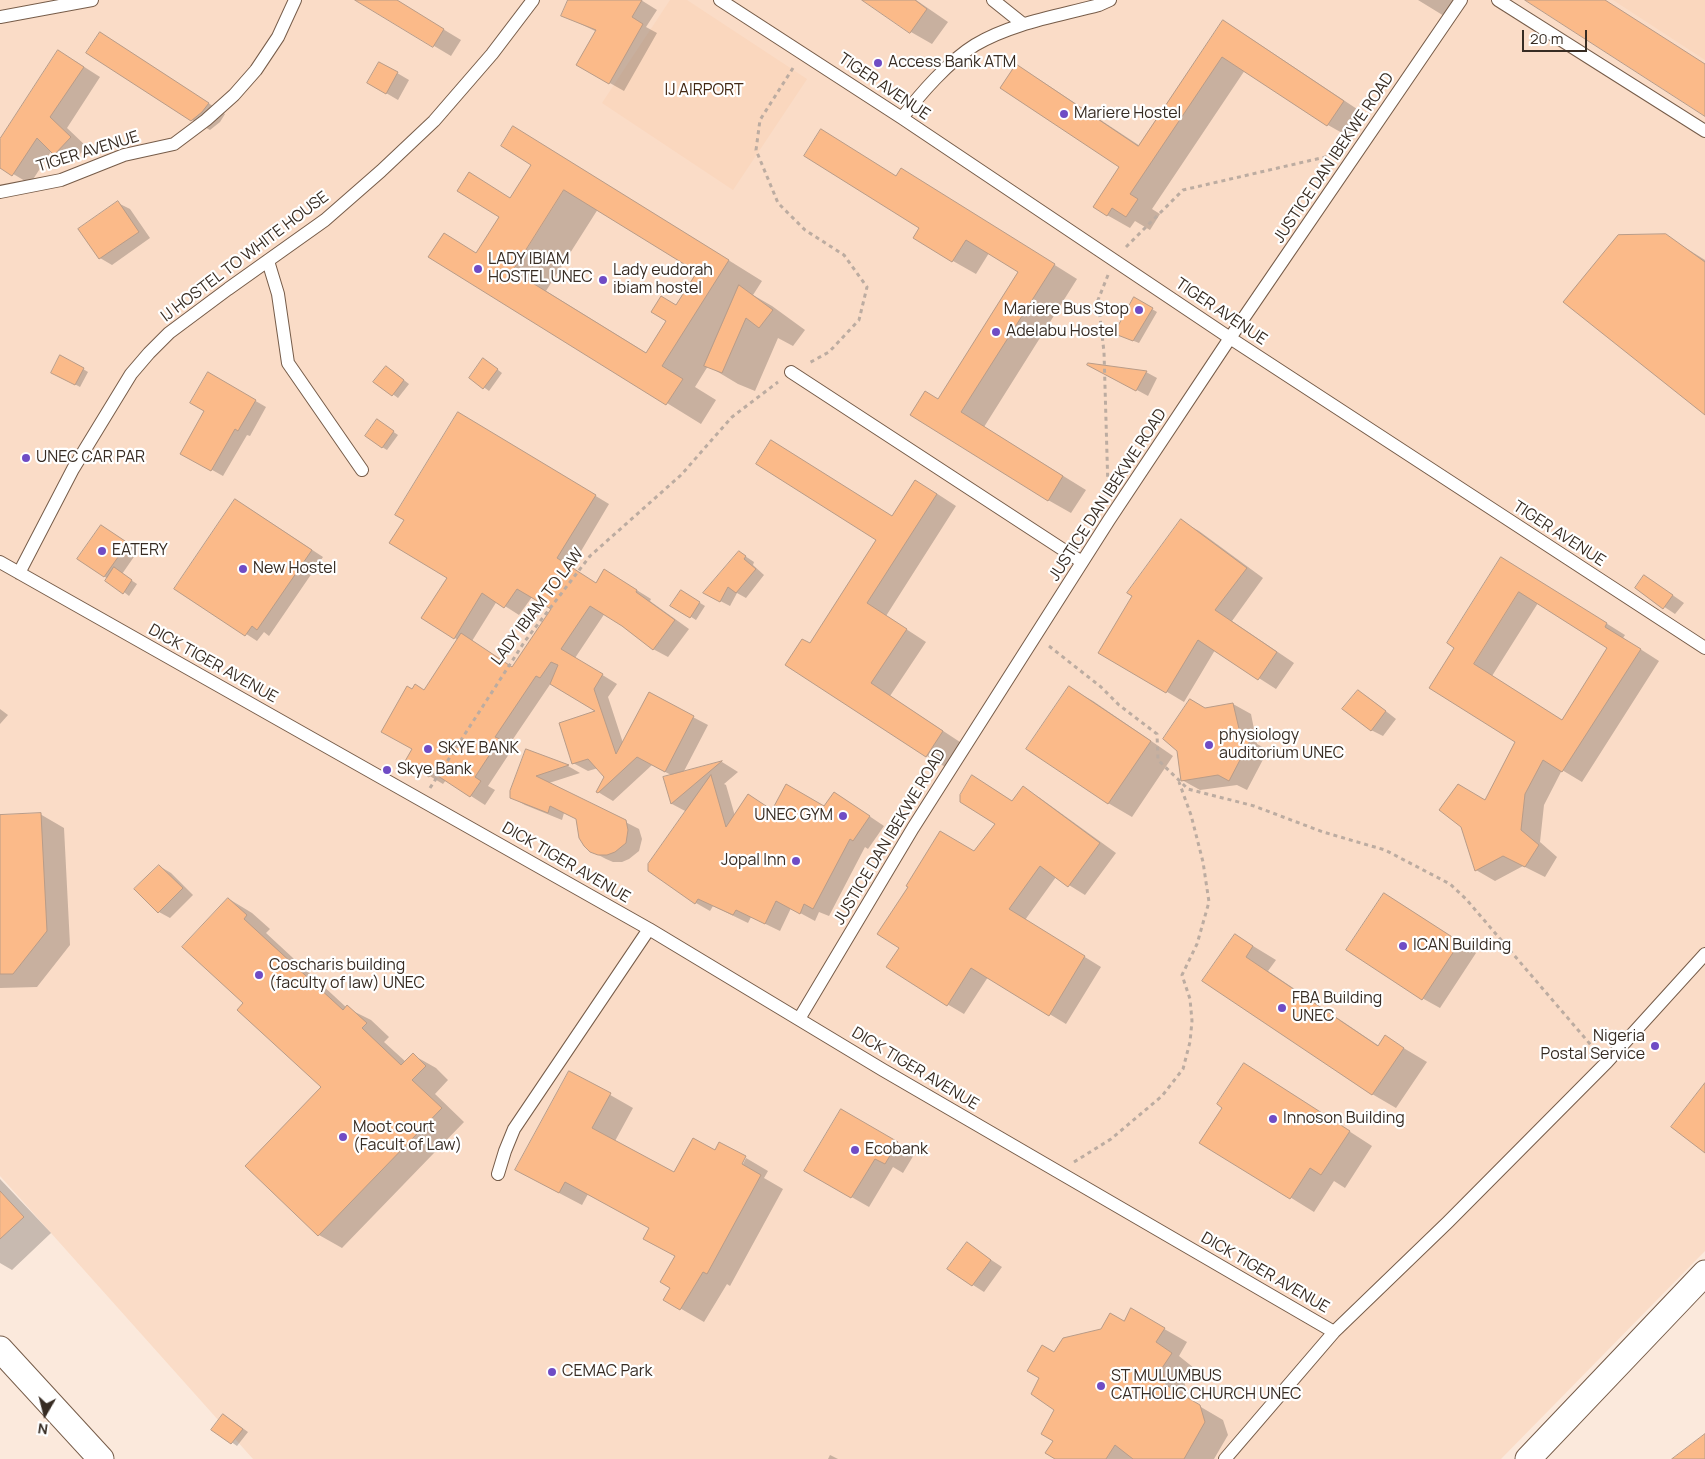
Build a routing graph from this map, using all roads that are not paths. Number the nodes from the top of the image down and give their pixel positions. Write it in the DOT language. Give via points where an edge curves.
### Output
graph roads {
  1 [pos="92,0"];
  2 [pos="296,0"];
  3 [pos="534,0"];
  4 [pos="720,0"];
  5 [pos="992,0"];
  6 [pos="1110,0"];
  7 [pos="1461,0"];
  8 [pos="1498,0"];
  9 [pos="0,17"];
  10 [pos="1023,24"];
  11 [pos="902,118"];
  12 [pos="1705,131"];
  13 [pos="0,192"];
  14 [pos="268,261"];
  15 [pos="1230,338"];
  16 [pos="791,372"];
  17 [pos="362,470"];
  18 [pos="0,562"];
  19 [pos="1082,562"];
  20 [pos="19,573"];
  21 [pos="1705,648"];
  22 [pos="649,929"];
  23 [pos="1705,954"];
  24 [pos="800,1019"];
  25 [pos="498,1174"];
  26 [pos="1705,1273"];
  27 [pos="1334,1332"];
  28 [pos="0,1349"];
  29 [pos="101,1459"];
  30 [pos="1225,1459"];
  31 [pos="1528,1459"];
  1 -- 9 [label="lane"];
  2 -- 13 [label="lane, TIGER AVENUE" via="256,70 234,95 174,144 124,154 61,180"];
  3 -- 14 [label="lane, IJ HOSTEL TO WHITE HOUSE" via="434,120 325,220"];
  4 -- 11 [label="lane, TIGER AVENUE"];
  5 -- 10 [label="lane"];
  6 -- 10 [label="lane"];
  7 -- 15 [label="lane, JUSTICE DAN IBEKWE ROAD"];
  8 -- 12 [label="lane"];
  10 -- 11 [label="lane" via="966,51 923,92"];
  11 -- 15 [label="lane, TIGER AVENUE"];
  14 -- 17 [label="lane" via="279,299 288,363"];
  14 -- 20 [label="lane, IJ HOSTEL TO WHITE HOUSE" via="169,333 131,374 73,469"];
  15 -- 19 [label="lane, JUSTICE DAN IBEKWE ROAD"];
  15 -- 21 [label="lane, TIGER AVENUE"];
  16 -- 19 [label="lane"];
  18 -- 20 [label="lane, DICK TIGER AVENUE"];
  19 -- 24 [label="lane, JUSTICE DAN IBEKWE ROAD" via="913,828"];
  20 -- 22 [label="lane, DICK TIGER AVENUE"];
  22 -- 24 [label="lane, DICK TIGER AVENUE"];
  22 -- 25 [label="lane" via="514,1129"];
  23 -- 27 [label="lane, DICK TIGER AVENUE" via="1607,1062"];
  24 -- 27 [label="lane, DICK TIGER AVENUE"];
  26 -- 31 [label="street"];
  27 -- 30 [label="lane"];
  28 -- 29 [label="street"];
}
